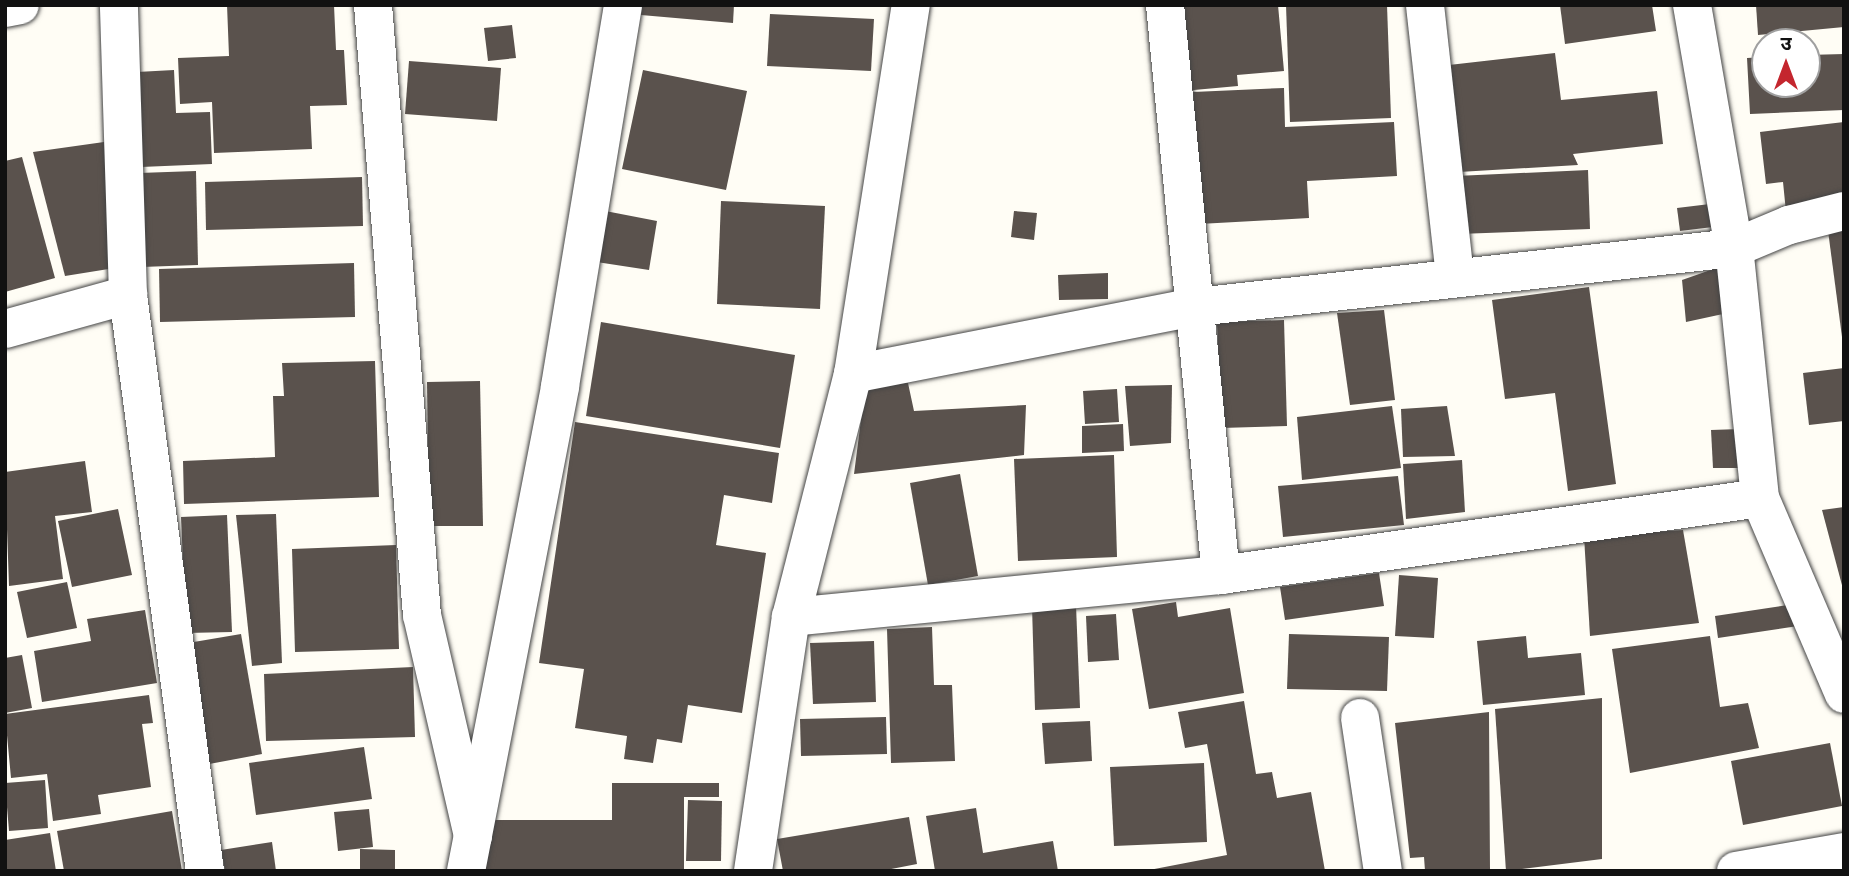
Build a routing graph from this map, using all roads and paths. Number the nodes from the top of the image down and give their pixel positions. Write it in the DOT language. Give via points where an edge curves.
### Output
graph roads {
  1 [pos="20,5"];
  2 [pos="119,5"];
  3 [pos="373,5"];
  4 [pos="623,5"];
  5 [pos="911,5"];
  6 [pos="1165,5"];
  7 [pos="1425,5"];
  8 [pos="1692,5"];
  9 [pos="5,8"];
  10 [pos="1844,211"];
  11 [pos="1734,248"];
  12 [pos="1455,277"];
  13 [pos="128,295"];
  14 [pos="1196,307"];
  15 [pos="5,329"];
  16 [pos="853,374"];
  17 [pos="1760,498"];
  18 [pos="1221,575"];
  19 [pos="792,617"];
  20 [pos="1844,694"];
  21 [pos="1360,718"];
  22 [pos="1844,852"];
  23 [pos="469,853"];
  24 [pos="205,871"];
  25 [pos="753,871"];
  26 [pos="1383,871"];
  27 [pos="1736,871"];
  1 -- 9 [label="street"];
  2 -- 13 [label="street"];
  3 -- 23 [label="street" via="422,615"];
  4 -- 23 [label="street" via="560,386"];
  5 -- 16 [label="street"];
  6 -- 14 [label="street"];
  7 -- 12 [label="street"];
  8 -- 11 [label="street"];
  10 -- 11 [label="street" via="1789,225"];
  11 -- 12 [label="street"];
  11 -- 17 [label="street"];
  12 -- 14 [label="street"];
  13 -- 15 [label="street"];
  13 -- 24 [label="street"];
  14 -- 16 [label="street"];
  14 -- 18 [label="street"];
  16 -- 19 [label="street"];
  17 -- 18 [label="street"];
  17 -- 20 [label="street"];
  18 -- 19 [label="street"];
  19 -- 25 [label="street"];
  21 -- 26 [label="street"];
  22 -- 27 [label="street"];
}
